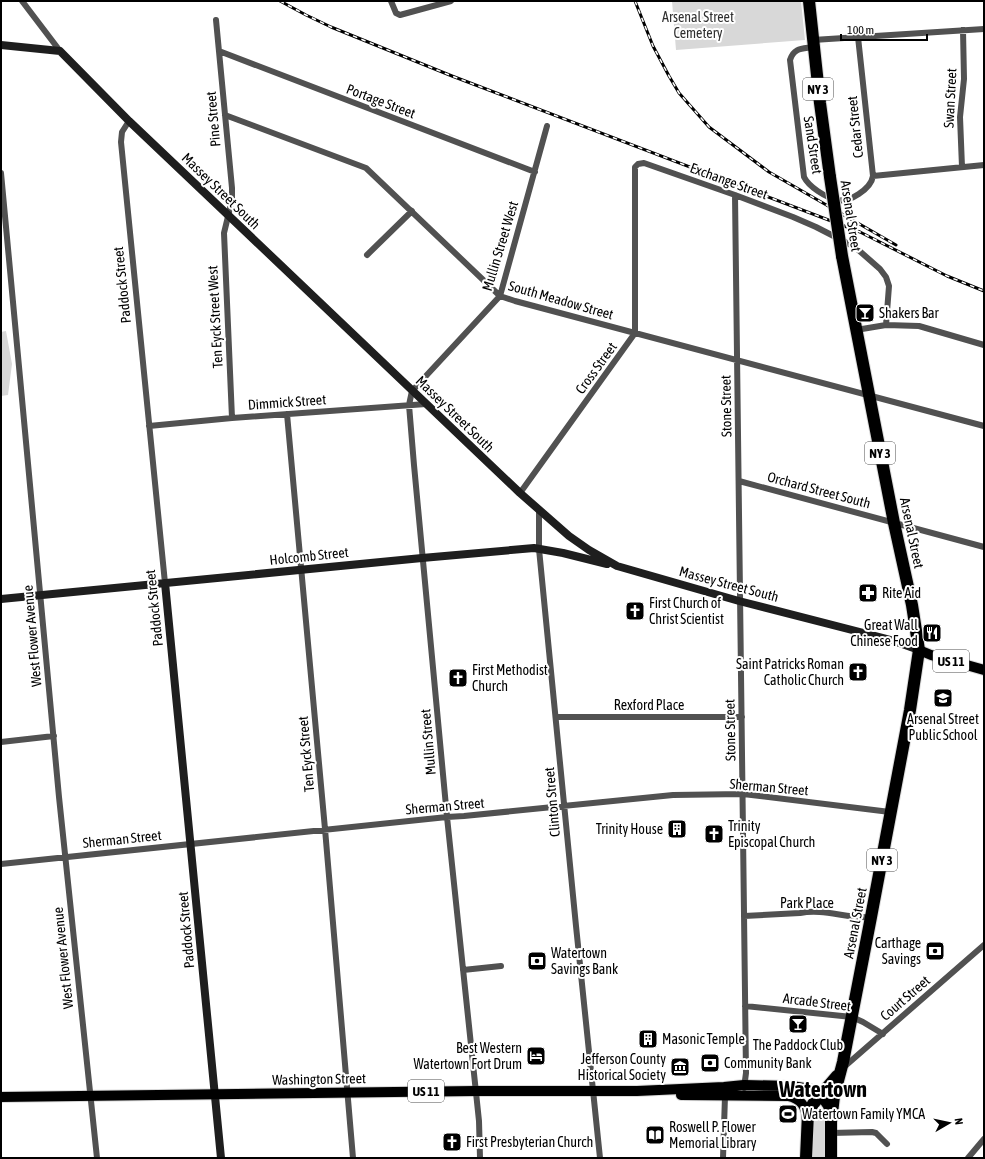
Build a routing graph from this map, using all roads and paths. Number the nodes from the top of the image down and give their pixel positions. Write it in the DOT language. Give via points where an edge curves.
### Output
graph roads {
  1 [pos="22,1"];
  2 [pos="391,1"];
  3 [pos="451,1"];
  4 [pos="809,1"];
  5 [pos="216,20"];
  6 [pos="984,28"];
  7 [pos="963,30"];
  8 [pos="858,37"];
  9 [pos="814,43"];
  10 [pos="1,45"];
  11 [pos="60,51"];
  12 [pos="219,51"];
  13 [pos="225,115"];
  14 [pos="130,121"];
  15 [pos="547,126"];
  16 [pos="984,165"];
  17 [pos="962,167"];
  18 [pos="535,172"];
  19 [pos="1,173"];
  20 [pos="873,176"];
  21 [pos="735,195"];
  22 [pos="412,211"];
  23 [pos="229,216"];
  24 [pos="367,255"];
  25 [pos="500,296"];
  26 [pos="886,325"];
  27 [pos="856,330"];
  28 [pos="635,333"];
  29 [pos="984,345"];
  30 [pos="737,360"];
  31 [pos="412,391"];
  32 [pos="869,396"];
  33 [pos="426,404"];
  34 [pos="409,405"];
  35 [pos="287,414"];
  36 [pos="232,418"];
  37 [pos="149,426"];
  38 [pos="984,426"];
  39 [pos="739,480"];
  40 [pos="520,493"];
  41 [pos="538,510"];
  42 [pos="894,523"];
  43 [pos="984,547"];
  44 [pos="539,549"];
  45 [pos="422,558"];
  46 [pos="617,566"];
  47 [pos="300,569"];
  48 [pos="165,583"];
  49 [pos="40,595"];
  50 [pos="1,599"];
  51 [pos="740,601"];
  52 [pos="919,650"];
  53 [pos="984,670"];
  54 [pos="556,717"];
  55 [pos="742,717"];
  56 [pos="54,736"];
  57 [pos="1,742"];
  58 [pos="743,794"];
  59 [pos="565,806"];
  60 [pos="890,812"];
  61 [pos="447,817"];
  62 [pos="325,829"];
  63 [pos="190,844"];
  64 [pos="65,857"];
  65 [pos="1,864"];
  66 [pos="744,916"];
  67 [pos="871,917"];
  68 [pos="984,945"];
  69 [pos="501,966"];
  70 [pos="463,970"];
  71 [pos="745,1006"];
  72 [pos="852,1017"];
  73 [pos="883,1034"];
  74 [pos="841,1070"];
  75 [pos="475,1091"];
  76 [pos="592,1091"];
  77 [pos="637,1091"];
  78 [pos="743,1091"];
  79 [pos="348,1092"];
  80 [pos="215,1094"];
  81 [pos="90,1096"];
  82 [pos="725,1096"];
  83 [pos="1,1098"];
  84 [pos="812,1101"];
  85 [pos="806,1119"];
  86 [pos="831,1128"];
  87 [pos="984,1139"];
  88 [pos="887,1144"];
  89 [pos="97,1158"];
  90 [pos="221,1158"];
  91 [pos="352,1158"];
  92 [pos="480,1158"];
  93 [pos="600,1158"];
  94 [pos="723,1158"];
  95 [pos="806,1158"];
  96 [pos="831,1158"];
  97 [pos="968,1158"];
  1 -- 11 [label="street"];
  2 -- 3 [label="street" via="396,13 400,15"];
  4 -- 9 [label="highway, Arsenal Street / NY 3"];
  5 -- 12 [label="street, Pine Street"];
  6 -- 7 [label="street, Sand Street"];
  7 -- 8 [label="street, Sand Street"];
  7 -- 17 [label="street, Swan Street" via="964,79 960,117"];
  8 -- 9 [label="street, Sand Street"];
  8 -- 20 [label="street, Cedar Street"];
  9 -- 20 [label="street, Sand Street" via="796,50 790,60 804,177 813,188 838,200 851,198 862,192 870,184"];
  9 -- 27 [label="highway, Arsenal Street / NY 3, bridge" via="830,177"];
  10 -- 11 [label="main road"];
  11 -- 14 [label="main road, Massey Street South"];
  12 -- 13 [label="street, Pine Street"];
  12 -- 18 [label="street, Portage Street"];
  13 -- 22 [label="street, South Meadow Street" via="366,168"];
  13 -- 23 [label="street, Pine Street" via="232,188"];
  14 -- 23 [label="main road, Massey Street South"];
  14 -- 37 [label="street, Paddock Street" via="122,132 121,142"];
  15 -- 18 [label="street, Mullin Street West"];
  16 -- 17 [label="street, Cedar Street"];
  17 -- 20 [label="street, Cedar Street"];
  18 -- 25 [label="street, Mullin Street West"];
  19 -- 49 [label="street, West Flower Avenue"];
  21 -- 26 [label="street, Exchange Street" via="793,217 864,253 880,269 889,286"];
  21 -- 28 [label="street, Exchange Street" via="644,163 635,167"];
  21 -- 30 [label="street, Stone Street"];
  22 -- 24 [label="street"];
  22 -- 25 [label="street, South Meadow Street"];
  23 -- 31 [label="main road, Massey Street South"];
  23 -- 36 [label="street, Ten Eyck Street West" via="224,234"];
  25 -- 28 [label="street, South Meadow Street"];
  25 -- 31 [label="street, Mullin Street West"];
  26 -- 27 [label="street"];
  26 -- 29 [label="street" via="919,326"];
  27 -- 32 [label="highway, Arsenal Street / NY 3"];
  28 -- 30 [label="street, South Meadow Street"];
  28 -- 40 [label="street, Cross Street"];
  30 -- 32 [label="street, South Meadow Street" via="840,386"];
  30 -- 39 [label="street, Stone Street"];
  31 -- 33 [label="main road, Massey Street South"];
  31 -- 34 [label="street, Mullin Street"];
  32 -- 38 [label="street, South Meadow Street"];
  32 -- 42 [label="highway, Arsenal Street / NY 3"];
  33 -- 34 [label="street, Dimmick Street"];
  33 -- 40 [label="main road, Massey Street South"];
  34 -- 35 [label="street, Dimmick Street"];
  34 -- 45 [label="street, Mullin Street"];
  35 -- 36 [label="street, Dimmick Street"];
  35 -- 47 [label="street, Ten Eyck Street"];
  36 -- 37 [label="street, Dimmick Street"];
  37 -- 48 [label="street, Paddock Street"];
  39 -- 42 [label="street, Orchard Street South"];
  39 -- 51 [label="street, Stone Street"];
  40 -- 41 [label="main road, Massey Street South"];
  41 -- 44 [label="street, Clinton Street"];
  41 -- 46 [label="main road, Massey Street South" via="569,536"];
  42 -- 43 [label="street, Orchard Street South"];
  42 -- 52 [label="highway, Arsenal Street / NY 3"];
  44 -- 45 [label="main road, Holcomb Street / US 11"];
  44 -- 46 [label="main road, Holcomb Street / US 11"];
  44 -- 54 [label="street, Clinton Street"];
  45 -- 47 [label="main road, Holcomb Street / US 11"];
  45 -- 61 [label="street, Mullin Street"];
  46 -- 51 [label="main road, Massey Street South / US 11"];
  47 -- 48 [label="main road, Holcomb Street / US 11"];
  47 -- 62 [label="street, Ten Eyck Street"];
  48 -- 49 [label="main road, Holcomb Street"];
  48 -- 63 [label="main road, Paddock Street"];
  49 -- 50 [label="main road, Holcomb Street"];
  49 -- 56 [label="street, West Flower Avenue"];
  51 -- 52 [label="main road, Massey Street South / US 11" via="891,640"];
  51 -- 55 [label="street, Stone Street"];
  52 -- 53 [label="main road, US 11"];
  52 -- 60 [label="highway, Arsenal Street / NY 3"];
  54 -- 55 [label="street, Rexford Place"];
  54 -- 59 [label="street, Clinton Street"];
  55 -- 58 [label="street, Stone Street"];
  56 -- 57 [label="street"];
  56 -- 64 [label="street, West Flower Avenue"];
  58 -- 59 [label="street, Sherman Street" via="673,795"];
  58 -- 60 [label="street, Sherman Street"];
  58 -- 66 [label="street, Stone Street"];
  59 -- 61 [label="street, Sherman Street"];
  59 -- 76 [label="street, Clinton Street"];
  60 -- 67 [label="highway, Arsenal Street / NY 3"];
  61 -- 62 [label="street, Sherman Street"];
  61 -- 70 [label="street, Mullin Street"];
  62 -- 63 [label="street, Sherman Street"];
  62 -- 79 [label="street, Ten Eyck Street"];
  63 -- 64 [label="street, Sherman Street"];
  63 -- 80 [label="main road, Paddock Street"];
  64 -- 65 [label="street, Sherman Street"];
  64 -- 81 [label="street, West Flower Avenue"];
  66 -- 67 [label="street, Park Place" via="824,912"];
  66 -- 71 [label="street, Stone Street"];
  67 -- 72 [label="highway, Arsenal Street / NY 3"];
  68 -- 73 [label="street, Court Street"];
  69 -- 70 [label="street"];
  70 -- 75 [label="street, Mullin Street"];
  71 -- 72 [label="street, Arcade Street"];
  71 -- 78 [label="street, Stone Street" via="746,1073"];
  72 -- 73 [label="street, Arcade Street"];
  72 -- 74 [label="highway, Arsenal Street / NY 3"];
  73 -- 74 [label="street, Court Street"];
  74 -- 84 [label="highway, NY 3"];
  74 -- 86 [label="highway, NY 3" via="834,1096"];
  75 -- 76 [label="main road, Washington Street / US 11"];
  75 -- 79 [label="main road, Washington Street / US 11"];
  75 -- 92 [label="street, Mullin Street"];
  76 -- 77 [label="main road, Washington Street / US 11"];
  76 -- 93 [label="street, Clinton Street"];
  77 -- 78 [label="main road, Washington Street / US 11" via="724,1088"];
  77 -- 82 [label="main road, Washington Street / US 11"];
  78 -- 82 [label="main road, Washington Street / US 11"];
  78 -- 84 [label="main road, Washington Street / US 11"];
  78 -- 84 [label="main road, Washington Street / US 11" via="799,1087 810,1089"];
  79 -- 80 [label="main road, Washington Street / US 11"];
  79 -- 91 [label="street, Ten Eyck Street"];
  80 -- 81 [label="main road, Washington Street / US 11"];
  80 -- 90 [label="main road, Paddock Street"];
  81 -- 83 [label="main road, Washington Street / US 11"];
  81 -- 89 [label="street, West Flower Avenue"];
  82 -- 94 [label="street"];
  84 -- 85 [label="highway, NY 3"];
  84 -- 86 [label="main road" via="828,1106"];
  85 -- 86 [label="highway" via="813,1110 824,1110 829,1115"];
  85 -- 95 [label="highway"];
  86 -- 88 [label="street" via="876,1133"];
  86 -- 96 [label="highway"];
  87 -- 97 [label="street"];
}
